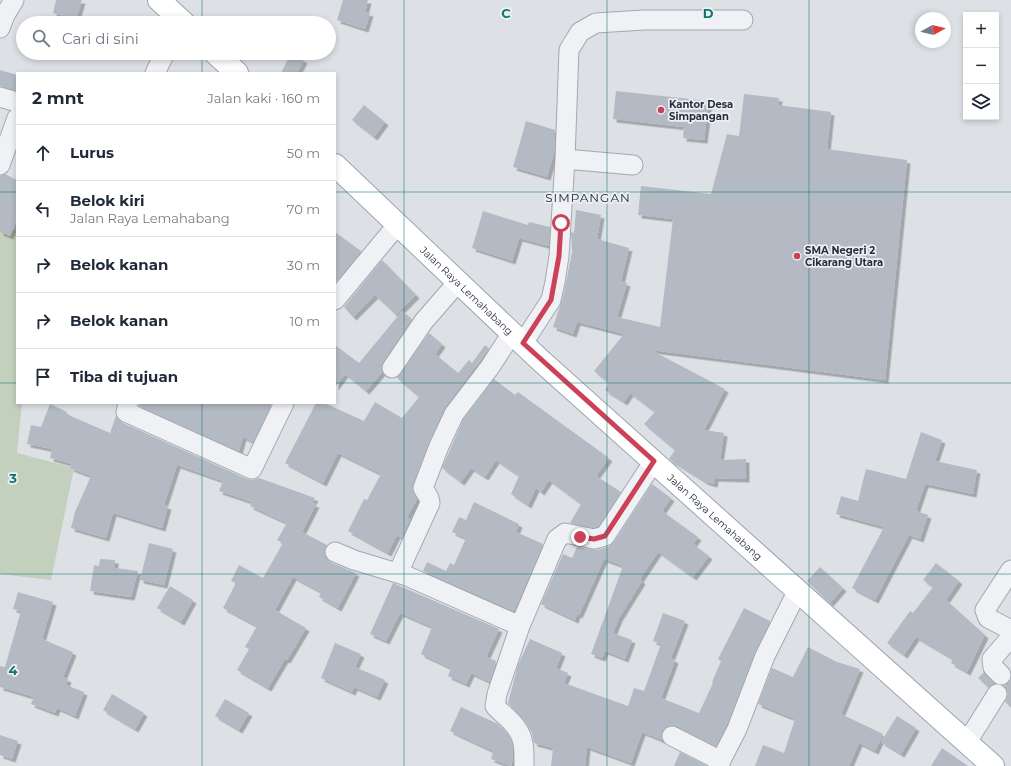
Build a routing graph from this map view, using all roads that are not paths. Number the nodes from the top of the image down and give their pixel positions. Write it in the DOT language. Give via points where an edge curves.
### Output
graph roads {
  1 [pos="159,0"];
  2 [pos="176,16"];
  3 [pos="743,20"];
  4 [pos="162,60"];
  5 [pos="223,60"];
  6 [pos="156,72"];
  7 [pos="236,72"];
  8 [pos="0,97"];
  9 [pos="16,102"];
  10 [pos="16,121"];
  11 [pos="566,159"];
  12 [pos="0,165"];
  13 [pos="633,165"];
  14 [pos="336,166"];
  15 [pos="398,224"];
  16 [pos="458,282"];
  17 [pos="336,299"];
  18 [pos="517,338"];
  19 [pos="392,368"];
  20 [pos="128,404"];
  21 [pos="284,404"];
  22 [pos="654,461"];
  23 [pos="335,552"];
  24 [pos="1011,570"];
  25 [pos="398,573"];
  26 [pos="798,590"];
  27 [pos="520,626"];
  28 [pos="1011,630"];
  29 [pos="1011,637"];
  30 [pos="1001,675"];
  31 [pos="997,694"];
  32 [pos="672,736"];
  33 [pos="967,742"];
  34 [pos="719,763"];
  35 [pos="524,766"];
  36 [pos="993,766"];
  1 -- 2 [label="main road"];
  3 -- 11 [label="street" via="644,20 596,23 580,32 569,50"];
  4 -- 6 [label="street"];
  5 -- 7 [label="main road"];
  8 -- 9 [label="street"];
  10 -- 12 [label="street"];
  11 -- 13 [label="street"];
  11 -- 18 [label="street" via="559,256 551,300"];
  14 -- 15 [label="main road, Jalan Raya Lemahabang"];
  15 -- 16 [label="main road, Jalan Raya Lemahabang"];
  15 -- 17 [label="street"];
  16 -- 18 [label="main road, Jalan Raya Lemahabang"];
  16 -- 19 [label="street" via="424,321"];
  18 -- 22 [label="main road, Jalan Raya Lemahabang"];
  18 -- 25 [label="street" via="490,366 454,414 423,488 430,503"];
  20 -- 21 [label="street" via="126,412 252,469"];
  22 -- 26 [label="main road, Jalan Raya Lemahabang"];
  22 -- 27 [label="street" via="605,536 594,539 565,533 557,539"];
  23 -- 25 [label="street"];
  24 -- 28 [label="street" via="985,610 988,618"];
  25 -- 27 [label="street"];
  26 -- 33 [label="main road, Jalan Raya Lemahabang"];
  26 -- 34 [label="street" via="765,656 737,729"];
  27 -- 35 [label="street" via="495,706 517,728 522,740"];
  29 -- 30 [label="street" via="992,660 993,667"];
  31 -- 33 [label="street"];
  32 -- 34 [label="street"];
  33 -- 36 [label="main road, Jalan Raya Lemahabang"];
}
